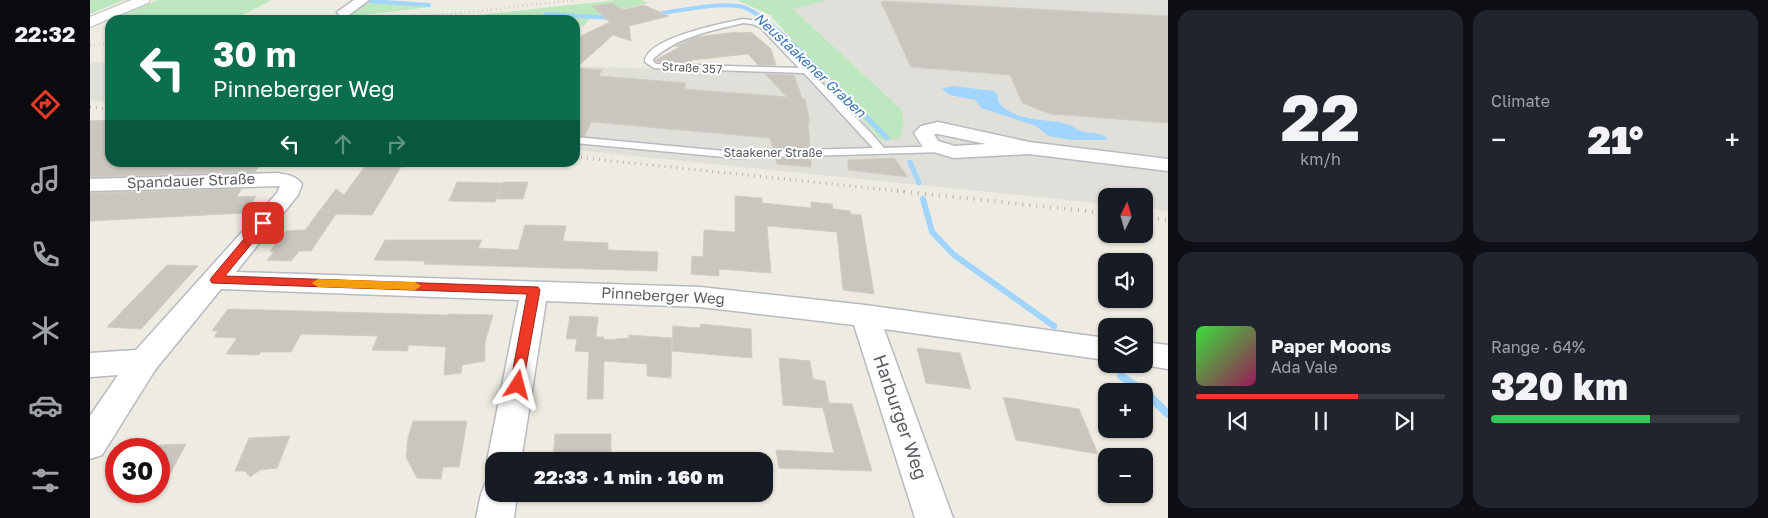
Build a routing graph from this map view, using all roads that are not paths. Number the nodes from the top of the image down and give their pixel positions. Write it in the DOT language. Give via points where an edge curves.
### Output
graph roads {
  1 [pos="144,0"];
  2 [pos="363,0"];
  3 [pos="344,12"];
  4 [pos="107,15"];
  5 [pos="105,16"];
  6 [pos="90,22"];
  7 [pos="806,71"];
  8 [pos="580,140"];
  9 [pos="942,149"];
  10 [pos="881,151"];
  11 [pos="1168,165"];
  12 [pos="90,184"];
  13 [pos="216,280"];
  14 [pos="534,290"];
  15 [pos="865,315"];
  16 [pos="1098,348"];
  17 [pos="1153,356"];
  18 [pos="1168,358"];
  19 [pos="144,362"];
  20 [pos="90,365"];
  21 [pos="90,444"];
  22 [pos="506,452"];
  23 [pos="498,502"];
  24 [pos="495,518"];
  25 [pos="934,518"];
  1 -- 4 [label="street"];
  2 -- 3 [label="street"];
  5 -- 6 [label="street"];
  7 -- 7 [label="lane, Straße 357" via="654,66 649,58 680,37 743,21 762,26"];
  7 -- 10 [label="lane, Straße 357"];
  8 -- 10 [label="lane, Staakener Straße" via="734,155"];
  9 -- 10 [label="lane, Staakener Straße"];
  9 -- 11 [label="street, Staakener Straße" via="954,152 1030,148"];
  12 -- 13 [label="street, Spandauer Straße" via="288,181 291,184 287,195"];
  13 -- 14 [label="street, Pinneberger Weg"];
  13 -- 19 [label="street"];
  14 -- 15 [label="street, Pinneberger Weg" via="700,297"];
  14 -- 22 [label="street"];
  15 -- 16 [label="street, Pinneberger Weg"];
  15 -- 25 [label="street, Harburger Weg"];
  17 -- 18 [label="street"];
  19 -- 20 [label="street"];
  19 -- 21 [label="street"];
  23 -- 24 [label="street"];
}
